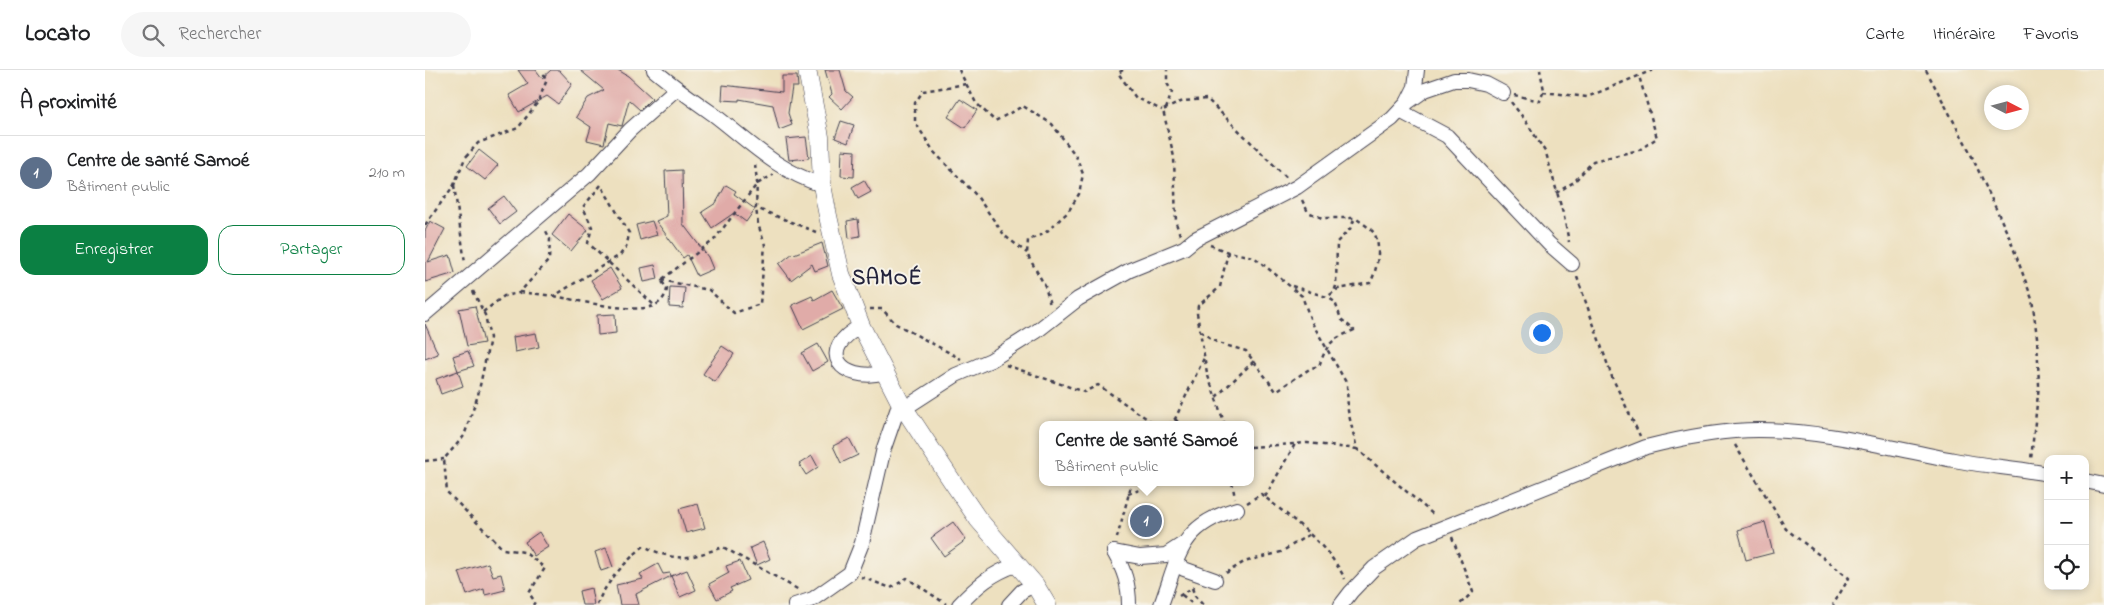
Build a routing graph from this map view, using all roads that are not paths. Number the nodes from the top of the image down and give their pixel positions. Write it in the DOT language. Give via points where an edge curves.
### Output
graph roads {
  1 [pos="654,70"];
  2 [pos="807,70"];
  3 [pos="1417,70"];
  4 [pos="676,89"];
  5 [pos="1503,93"];
  6 [pos="1403,106"];
  7 [pos="822,185"];
  8 [pos="1573,264"];
  9 [pos="425,314"];
  10 [pos="861,326"];
  11 [pos="883,373"];
  12 [pos="902,405"];
  13 [pos="2044,473"];
  14 [pos="2089,483"];
  15 [pos="2104,485"];
  16 [pos="1237,509"];
  17 [pos="1183,544"];
  18 [pos="1016,565"];
  19 [pos="1177,565"];
  20 [pos="1215,580"];
  21 [pos="1035,585"];
  22 [pos="795,605"];
  23 [pos="959,605"];
  24 [pos="1009,605"];
  25 [pos="1047,605"];
  26 [pos="1129,605"];
  27 [pos="1161,605"];
  28 [pos="1341,605"];
  1 -- 4 [label="street"];
  2 -- 7 [label="main road" via="819,137"];
  3 -- 6 [label="street" via="1415,87"];
  4 -- 7 [label="street" via="784,170"];
  4 -- 9 [label="street" via="630,130 589,174"];
  5 -- 6 [label="street" via="1485,84 1454,80 1425,90"];
  6 -- 8 [label="street" via="1447,136 1549,244"];
  6 -- 12 [label="street" via="1297,187 1077,298 1037,331 991,360"];
  7 -- 10 [label="main road" via="841,274"];
  10 -- 11 [label="main road"];
  10 -- 11 [label="street" via="841,340 837,358 843,368 852,373 869,376"];
  11 -- 12 [label="main road"];
  12 -- 18 [label="main road" via="969,507"];
  12 -- 22 [label="street" via="884,448 862,543 850,573 813,599"];
  13 -- 28 [label="street" via="1794,432 1757,430 1703,435 1645,447 1417,538 1375,568"];
  14 -- 15 [label="street"];
  16 -- 17 [label="street" via="1206,522 1194,530"];
  17 -- 19 [label="street"];
  17 -- 26 [label="street" via="1167,555 1140,557 1114,552 1124,570"];
  18 -- 21 [label="main road"];
  18 -- 23 [label="street" via="996,572 977,585"];
  19 -- 20 [label="street"];
  19 -- 27 [label="street"];
  21 -- 24 [label="street" via="1022,590"];
  21 -- 25 [label="main road"];
}
